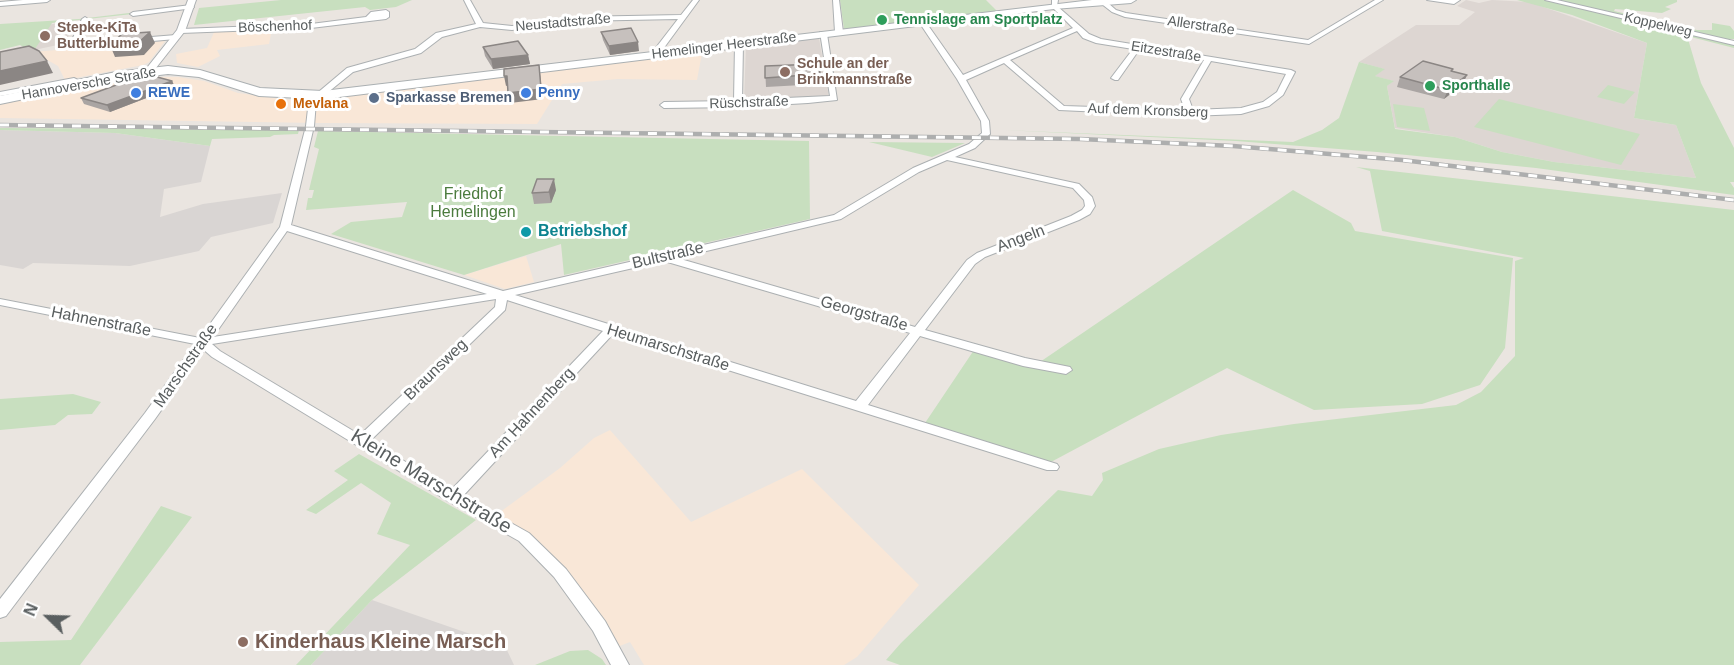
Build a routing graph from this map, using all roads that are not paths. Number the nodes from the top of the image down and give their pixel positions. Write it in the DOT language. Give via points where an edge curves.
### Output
graph roads {
  1 [pos="47,0"];
  2 [pos="467,0"];
  3 [pos="696,0"];
  4 [pos="836,0"];
  5 [pos="1131,0"];
  6 [pos="1380,0"];
  7 [pos="1430,0"];
  8 [pos="1548,0"];
  9 [pos="1105,1"];
  10 [pos="1456,1"];
  11 [pos="192,3"];
  12 [pos="1055,3"];
  13 [pos="0,4"];
  14 [pos="132,14"];
  15 [pos="683,17"];
  16 [pos="85,19"];
  17 [pos="387,21"];
  18 [pos="923,22"];
  19 [pos="480,25"];
  20 [pos="1078,28"];
  21 [pos="839,32"];
  22 [pos="179,34"];
  23 [pos="823,34"];
  24 [pos="1734,43"];
  25 [pos="740,44"];
  26 [pos="1137,48"];
  27 [pos="655,54"];
  28 [pos="1209,59"];
  29 [pos="1005,60"];
  30 [pos="149,71"];
  31 [pos="1291,72"];
  32 [pos="1115,78"];
  33 [pos="961,79"];
  34 [pos="74,80"];
  35 [pos="0,94"];
  36 [pos="318,95"];
  37 [pos="0,100"];
  38 [pos="738,104"];
  39 [pos="664,105"];
  40 [pos="1190,114"];
  41 [pos="945,157"];
  42 [pos="285,227"];
  43 [pos="662,257"];
  44 [pos="502,294"];
  45 [pos="0,302"];
  46 [pos="610,330"];
  47 [pos="917,330"];
  48 [pos="202,342"];
  49 [pos="1066,370"];
  50 [pos="859,406"];
  51 [pos="362,441"];
  52 [pos="1052,467"];
  53 [pos="453,497"];
  54 [pos="0,611"];
  55 [pos="620,665"];
  1 -- 13 [label="street"];
  2 -- 19 [label="street"];
  3 -- 15 [label="street"];
  4 -- 21 [label="street"];
  5 -- 9 [label="main road, Hemelinger Heerstraße"];
  6 -- 9 [label="street, Allerstraße" via="1309,42 1125,15 1114,11"];
  7 -- 10 [label="street"];
  8 -- 24 [label="street, Koppelweg"];
  9 -- 12 [label="main road, Hemelinger Heerstraße"];
  11 -- 14 [label="street"];
  11 -- 22 [label="street"];
  12 -- 18 [label="main road, Hemelinger Heerstraße"];
  12 -- 20 [label="street, Eitzestraße"];
  15 -- 19 [label="street, Neustadtstraße" via="575,19 512,28"];
  15 -- 27 [label="street"];
  16 -- 22 [label="street, Böschenhof" via="73,46"];
  17 -- 22 [label="street, Böschenhof" via="368,19"];
  18 -- 21 [label="main road, Hemelinger Heerstraße"];
  18 -- 33 [label="street, Bultstraße"];
  19 -- 36 [label="street, Neustadtstraße" via="439,35 418,51 350,70"];
  20 -- 26 [label="street, Eitzestraße" via="1099,41"];
  20 -- 29 [label="street"];
  21 -- 23 [label="main road, Hemelinger Heerstraße"];
  22 -- 30 [label="street"];
  23 -- 25 [label="main road, Hemelinger Heerstraße"];
  23 -- 38 [label="street, Rüschstraße" via="834,98"];
  25 -- 27 [label="main road, Hemelinger Heerstraße"];
  25 -- 38 [label="street"];
  26 -- 28 [label="street, Eitzestraße"];
  26 -- 32 [label="street"];
  27 -- 36 [label="main road, Hemelinger Heerstraße"];
  28 -- 31 [label="street, Eitzestraße"];
  28 -- 40 [label="street" via="1185,99"];
  29 -- 33 [label="street"];
  29 -- 40 [label="street, Auf dem Kronsberg" via="1062,108"];
  30 -- 36 [label="main road, Hannoversche Straße" via="200,74 259,92"];
  30 -- 37 [label="main road, Hannoversche Straße"];
  31 -- 40 [label="street, Auf dem Kronsberg" via="1280,93 1266,104 1241,111"];
  33 -- 41 [label="street, Bultstraße" via="986,122 986,134 972,146"];
  34 -- 35 [label="street"];
  36 -- 42 [label="street, Marschstraße" via="312,102 310,126"];
  38 -- 39 [label="street, Rüschstraße"];
  41 -- 43 [label="street, Bultstraße" via="898,179 837,217"];
  41 -- 47 [label="street, Angeln" via="1076,186 1089,199 1090,206 1075,218 971,262"];
  42 -- 44 [label="street, Heumarschstraße"];
  42 -- 48 [label="street, Marschstraße"];
  43 -- 44 [label="street, Bultstraße"];
  43 -- 47 [label="street, Georgstraße"];
  44 -- 46 [label="street, Heumarschstraße"];
  44 -- 48 [label="street, Bultstraße"];
  44 -- 51 [label="street, Braunsweg" via="501,308"];
  45 -- 48 [label="street, Hahnenstraße"];
  46 -- 50 [label="street, Heumarschstraße"];
  46 -- 53 [label="street, Am Hahnenberg"];
  47 -- 49 [label="street, Georgstraße" via="1023,362"];
  47 -- 50 [label="street, Angeln"];
  48 -- 51 [label="street, Kleine Marschstraße"];
  48 -- 54 [label="street, Marschstraße"];
  50 -- 52 [label="street, Heumarschstraße"];
  51 -- 53 [label="street, Kleine Marschstraße"];
  53 -- 55 [label="street, Kleine Marschstraße" via="524,537 554,565 599,626"];
}
